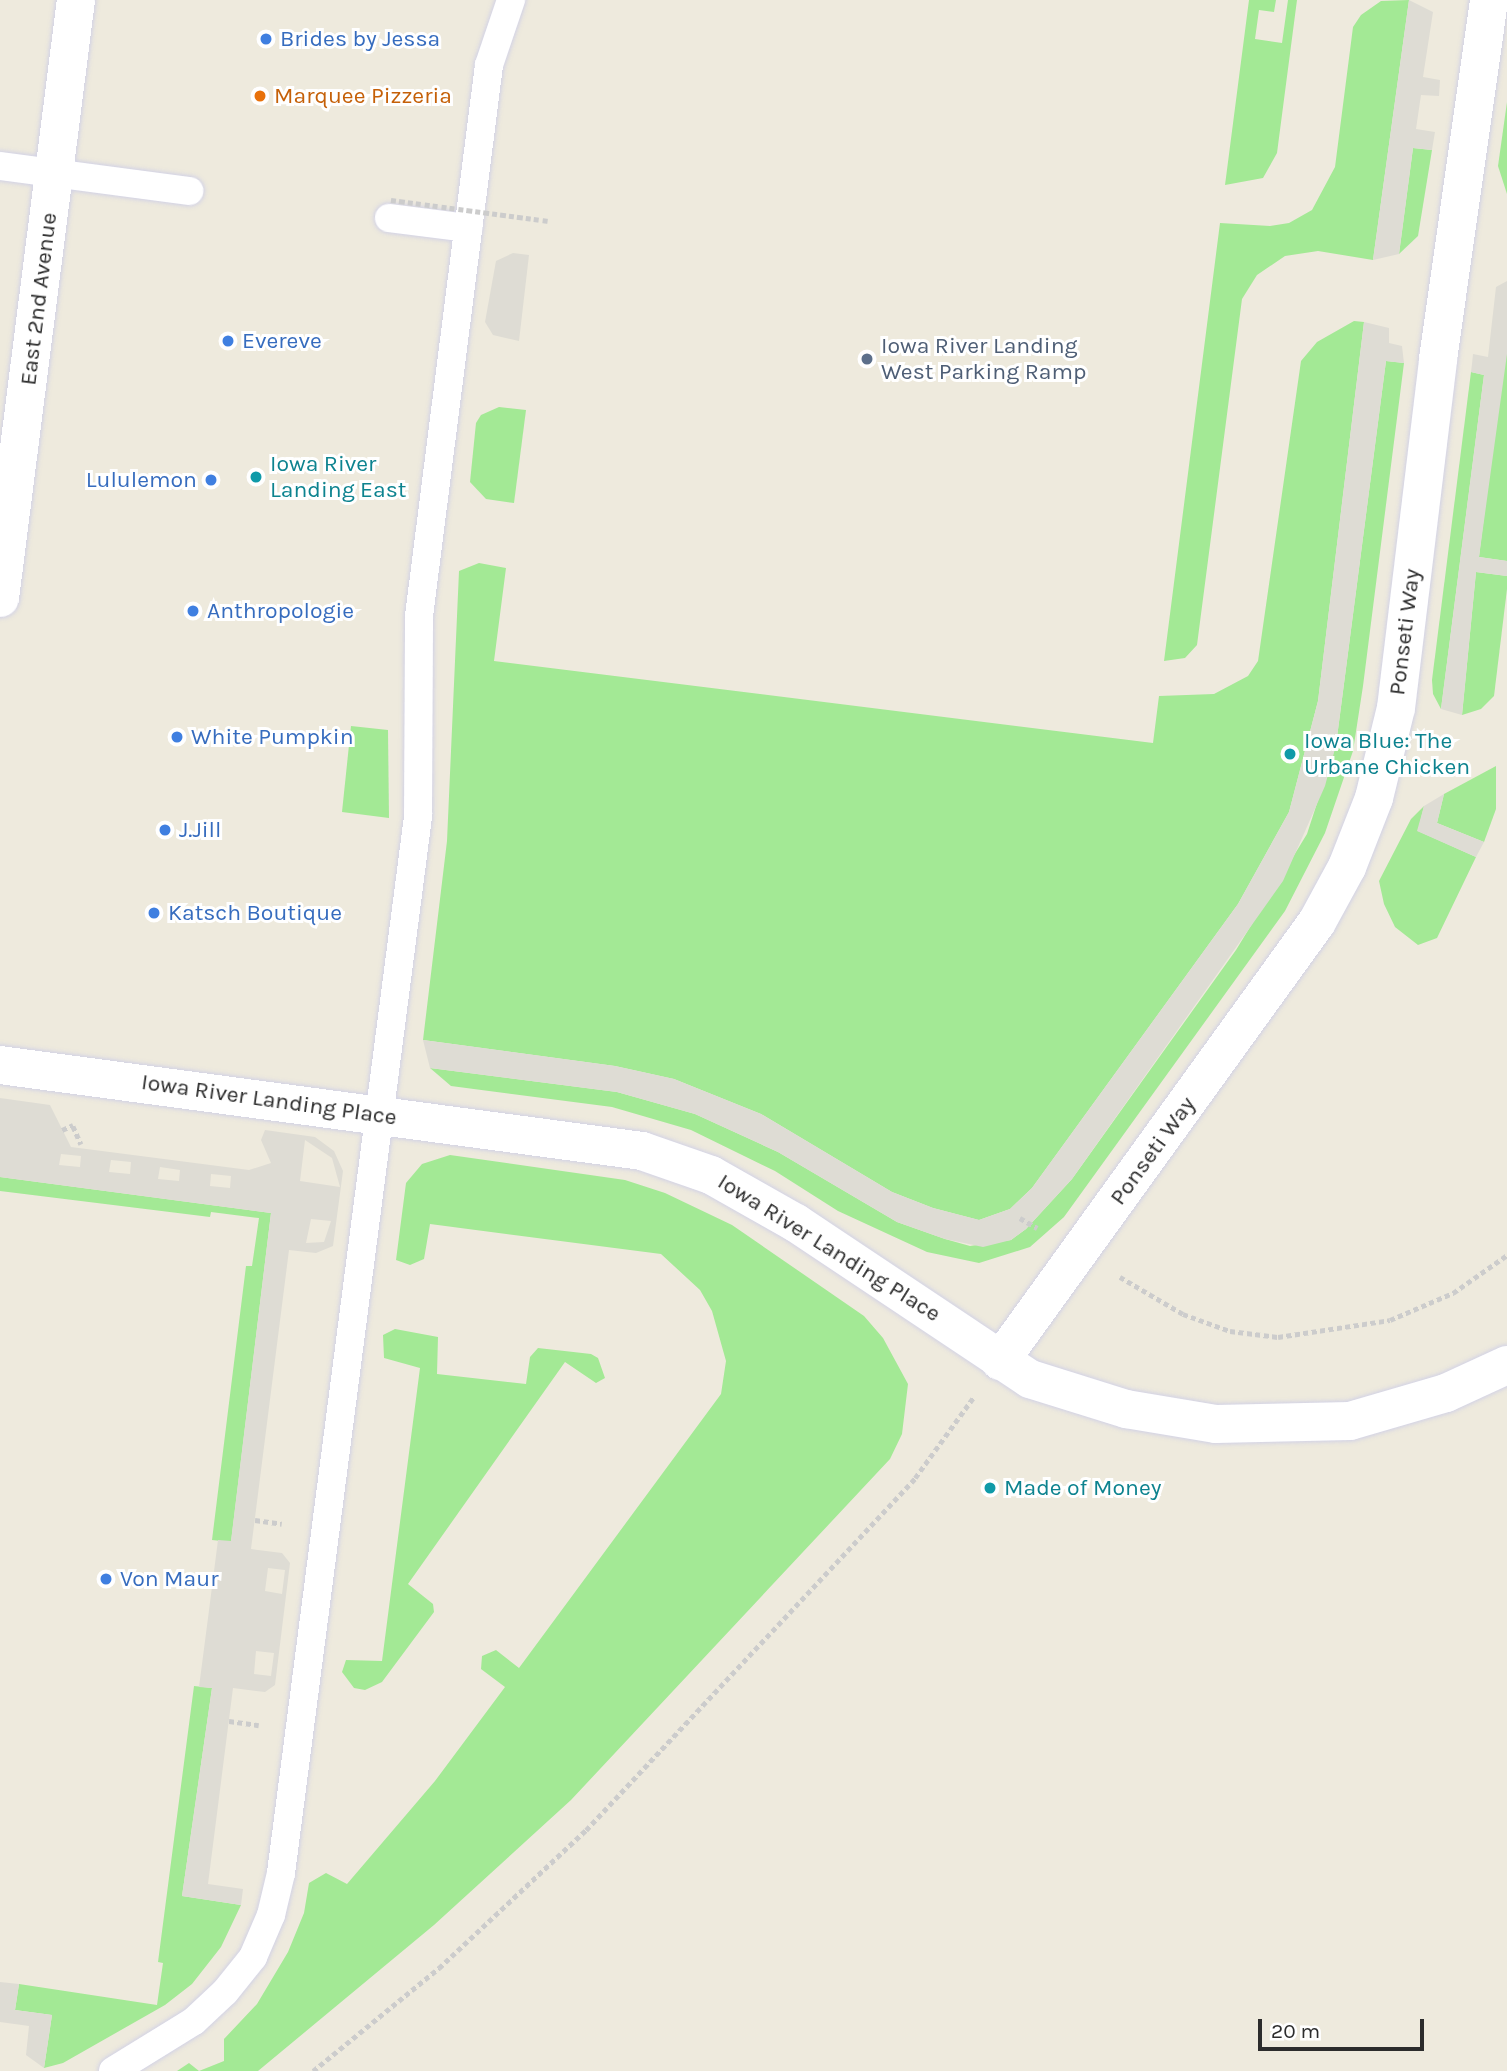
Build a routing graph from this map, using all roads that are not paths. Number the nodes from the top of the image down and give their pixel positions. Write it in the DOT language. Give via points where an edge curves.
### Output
graph roads {
  1 [pos="76,0"];
  2 [pos="511,0"];
  3 [pos="1489,0"];
  4 [pos="0,166"];
  5 [pos="55,173"];
  6 [pos="189,191"];
  7 [pos="390,209"];
  8 [pos="468,229"];
  9 [pos="0,598"];
  10 [pos="0,1065"];
  11 [pos="381,1115"];
  12 [pos="1000,1361"];
  13 [pos="1507,1365"];
  14 [pos="113,2071"];
  1 -- 5 [label="street, East 2nd Avenue"];
  2 -- 8 [label="lane" via="489,65"];
  3 -- 12 [label="street, Ponseti Way" via="1395,708 1374,798 1347,867 1317,922"];
  4 -- 5 [label="lane"];
  5 -- 6 [label="lane"];
  5 -- 9 [label="street, East 2nd Avenue"];
  7 -- 8 [label="lane"];
  8 -- 11 [label="lane" via="419,616 418,816"];
  10 -- 11 [label="street, Iowa River Landing Place"];
  11 -- 12 [label="street, Iowa River Landing Place" via="642,1151 711,1175 899,1289"];
  11 -- 14 [label="lane" via="289,1813 271,1915 253,1957 225,1992 194,2021"];
  12 -- 13 [label="street, Iowa River Landing Place" via="1064,1393 1216,1424 1350,1421 1446,1393"];
}
